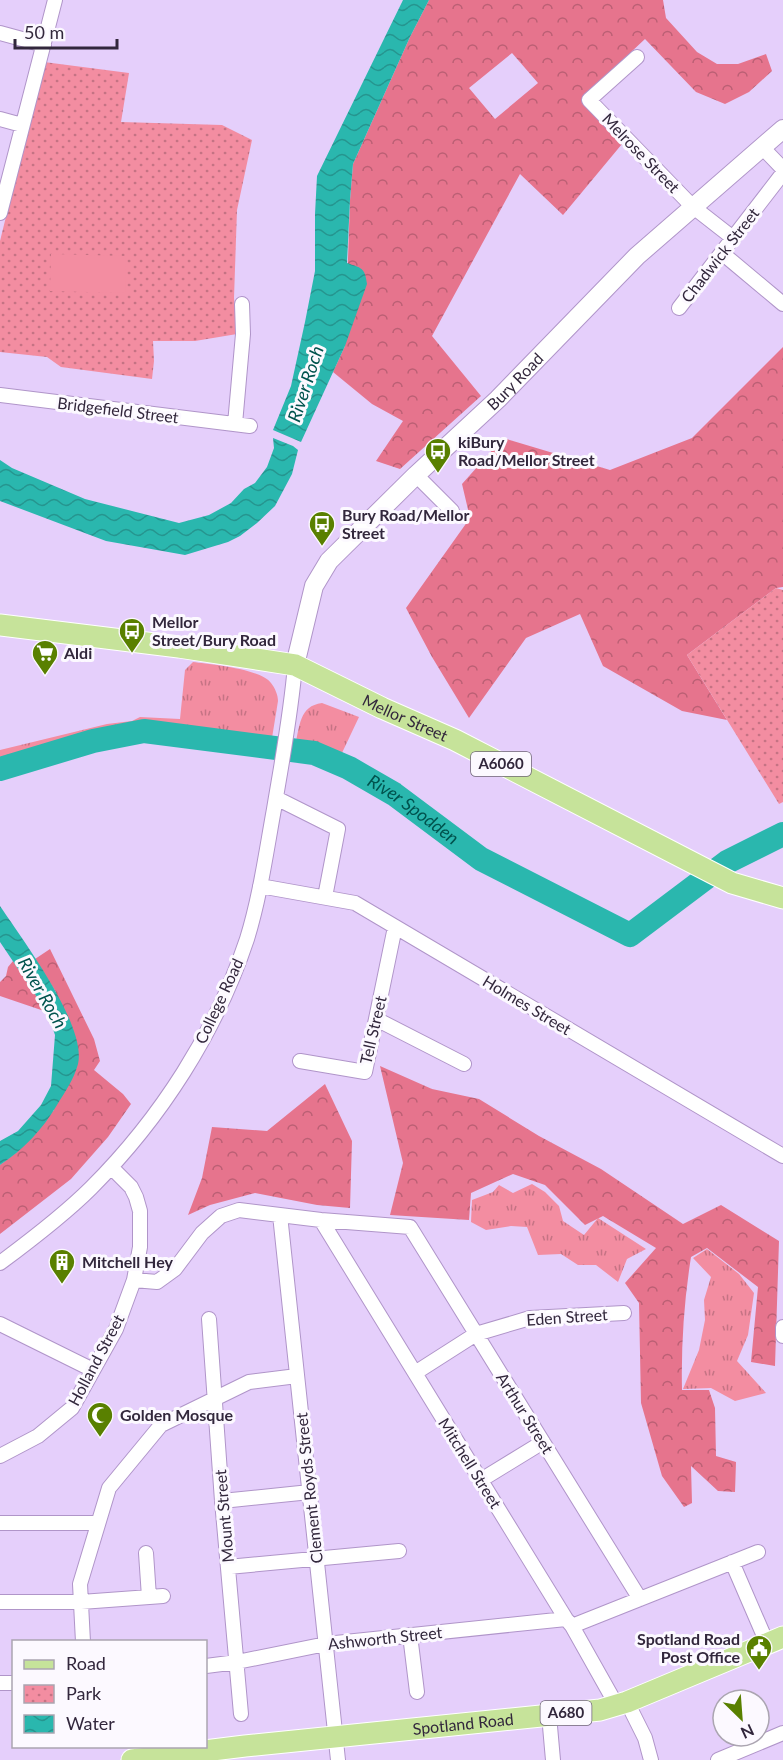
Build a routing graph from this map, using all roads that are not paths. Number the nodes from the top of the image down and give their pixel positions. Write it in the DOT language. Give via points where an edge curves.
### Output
graph roads {
  1 [pos="55,0"];
  2 [pos="0,33"];
  3 [pos="44,45"];
  4 [pos="637,57"];
  5 [pos="0,119"];
  6 [pos="22,125"];
  7 [pos="783,129"];
  8 [pos="762,147"];
  9 [pos="783,171"];
  10 [pos="692,206"];
  11 [pos="1,207"];
  12 [pos="733,238"];
  13 [pos="722,253"];
  14 [pos="242,304"];
  15 [pos="783,304"];
  16 [pos="679,308"];
  17 [pos="0,394"];
  18 [pos="235,424"];
  19 [pos="250,426"];
  20 [pos="416,475"];
  21 [pos="452,511"];
  22 [pos="0,625"];
  23 [pos="295,665"];
  24 [pos="276,798"];
  25 [pos="260,886"];
  26 [pos="325,897"];
  27 [pos="783,898"];
  28 [pos="395,927"];
  29 [pos="376,1019"];
  30 [pos="300,1061"];
  31 [pos="464,1064"];
  32 [pos="783,1156"];
  33 [pos="111,1167"];
  34 [pos="280,1215"];
  35 [pos="321,1220"];
  36 [pos="0,1263"];
  37 [pos="134,1280"];
  38 [pos="624,1313"];
  39 [pos="209,1318"];
  40 [pos="0,1324"];
  41 [pos="783,1327"];
  42 [pos="477,1334"];
  43 [pos="783,1336"];
  44 [pos="93,1370"];
  45 [pos="415,1373"];
  46 [pos="297,1376"];
  47 [pos="214,1398"];
  48 [pos="543,1442"];
  49 [pos="0,1456"];
  50 [pos="481,1480"];
  51 [pos="310,1492"];
  52 [pos="222,1501"];
  53 [pos="0,1523"];
  54 [pos="97,1523"];
  55 [pos="399,1551"];
  56 [pos="758,1552"];
  57 [pos="146,1553"];
  58 [pos="317,1560"];
  59 [pos="732,1562"];
  60 [pos="228,1567"];
  61 [pos="640,1599"];
  62 [pos="0,1602"];
  63 [pos="81,1602"];
  64 [pos="569,1623"];
  65 [pos="410,1635"];
  66 [pos="83,1640"];
  67 [pos="775,1640"];
  68 [pos="326,1644"];
  69 [pos="237,1662"];
  70 [pos="207,1666"];
  71 [pos="417,1692"];
  72 [pos="622,1704"];
  73 [pos="242,1714"];
  74 [pos="549,1715"];
  75 [pos="783,1733"];
  76 [pos="336,1737"];
  77 [pos="202,1756"];
  78 [pos="132,1760"];
  79 [pos="338,1760"];
  80 [pos="553,1760"];
  81 [pos="651,1760"];
  82 [pos="718,1760"];
  1 -- 3 [label="street"];
  2 -- 3 [label="street"];
  3 -- 6 [label="street"];
  4 -- 10 [label="street, Melrose Street" via="590,100"];
  5 -- 6 [label="street"];
  6 -- 11 [label="street"];
  7 -- 8 [label="main road, Bury Road"];
  8 -- 9 [label="street"];
  8 -- 10 [label="main road, Bury Road"];
  9 -- 12 [label="street, Chadwick Street"];
  10 -- 12 [label="street, Melrose Street"];
  10 -- 20 [label="main road, Bury Road"];
  12 -- 13 [label="street, Chadwick Street"];
  13 -- 15 [label="street"];
  13 -- 16 [label="street, Chadwick Street"];
  14 -- 18 [label="street"];
  17 -- 18 [label="street, Bridgefield Street"];
  18 -- 19 [label="street, Bridgefield Street"];
  20 -- 21 [label="street"];
  20 -- 23 [label="main road, Bury Road" via="329,561 314,586"];
  22 -- 23 [label="main road, Mellor Street / A6060"];
  23 -- 24 [label="street, College Road"];
  23 -- 27 [label="main road, Mellor Street / A6060" via="455,740 732,883"];
  24 -- 25 [label="street, College Road"];
  24 -- 26 [label="street" via="338,829"];
  25 -- 26 [label="street, Holmes Street"];
  25 -- 33 [label="street, College Road" via="238,963 210,1026 160,1108"];
  26 -- 28 [label="street, Holmes Street" via="355,903"];
  28 -- 29 [label="street, Tell Street"];
  28 -- 32 [label="street, Holmes Street"];
  29 -- 30 [label="street, Tell Street" via="365,1071"];
  29 -- 31 [label="street"];
  33 -- 36 [label="street, College Road" via="73,1205"];
  33 -- 37 [label="street, Holland Street" via="131,1187 140,1210 140,1247"];
  34 -- 35 [label="street"];
  34 -- 37 [label="street" via="239,1210 221,1216 202,1233 175,1269 157,1282"];
  34 -- 46 [label="street, Clement Royds Street"];
  35 -- 42 [label="street, Arthur Street" via="410,1227"];
  35 -- 45 [label="street, Mitchell Street"];
  37 -- 44 [label="street, Holland Street" via="116,1329"];
  38 -- 42 [label="street, Eden Street" via="530,1318"];
  39 -- 47 [label="street, Mount Street"];
  40 -- 44 [label="street"];
  41 -- 43 [label="street"];
  42 -- 45 [label="street, Eden Street"];
  42 -- 48 [label="street, Arthur Street"];
  44 -- 49 [label="street, Holland Street" via="72,1408 38,1436"];
  45 -- 50 [label="street, Mitchell Street"];
  46 -- 47 [label="street" via="249,1382"];
  46 -- 51 [label="street, Clement Royds Street"];
  47 -- 52 [label="street, Mount Street"];
  47 -- 54 [label="street" via="161,1425 109,1488"];
  48 -- 50 [label="street"];
  48 -- 61 [label="street, Arthur Street"];
  50 -- 64 [label="street, Mitchell Street"];
  51 -- 52 [label="street"];
  51 -- 58 [label="street, Clement Royds Street"];
  52 -- 60 [label="street, Mount Street"];
  53 -- 54 [label="street"];
  54 -- 63 [label="street" via="81,1584"];
  55 -- 58 [label="street"];
  56 -- 59 [label="street, Ashworth Street"];
  57 -- 63 [label="street" via="156,1597"];
  58 -- 60 [label="street"];
  58 -- 68 [label="street, Clement Royds Street"];
  59 -- 61 [label="street, Ashworth Street"];
  59 -- 67 [label="street"];
  60 -- 69 [label="street, Mount Street"];
  61 -- 64 [label="street, Ashworth Street"];
  62 -- 63 [label="street"];
  63 -- 66 [label="street"];
  64 -- 65 [label="street, Ashworth Street"];
  64 -- 72 [label="street, Mitchell Street"];
  65 -- 68 [label="street, Ashworth Street"];
  65 -- 71 [label="street"];
  67 -- 72 [label="main road, Spotland Road / A680"];
  68 -- 69 [label="street, Ashworth Street"];
  68 -- 76 [label="street, Clement Royds Street"];
  69 -- 70 [label="street, Ashworth Street"];
  69 -- 73 [label="street, Mount Street"];
  72 -- 74 [label="main road, Spotland Road / A680"];
  72 -- 81 [label="street, Mitchell Street" via="645,1738"];
  74 -- 76 [label="main road, Spotland Road / A680"];
  74 -- 80 [label="street"];
  75 -- 82 [label="street"];
  76 -- 77 [label="main road, Spotland Road / A680"];
  76 -- 79 [label="street, Clement Royds Street"];
  77 -- 78 [label="main road, Spotland Road / A680"];
}
